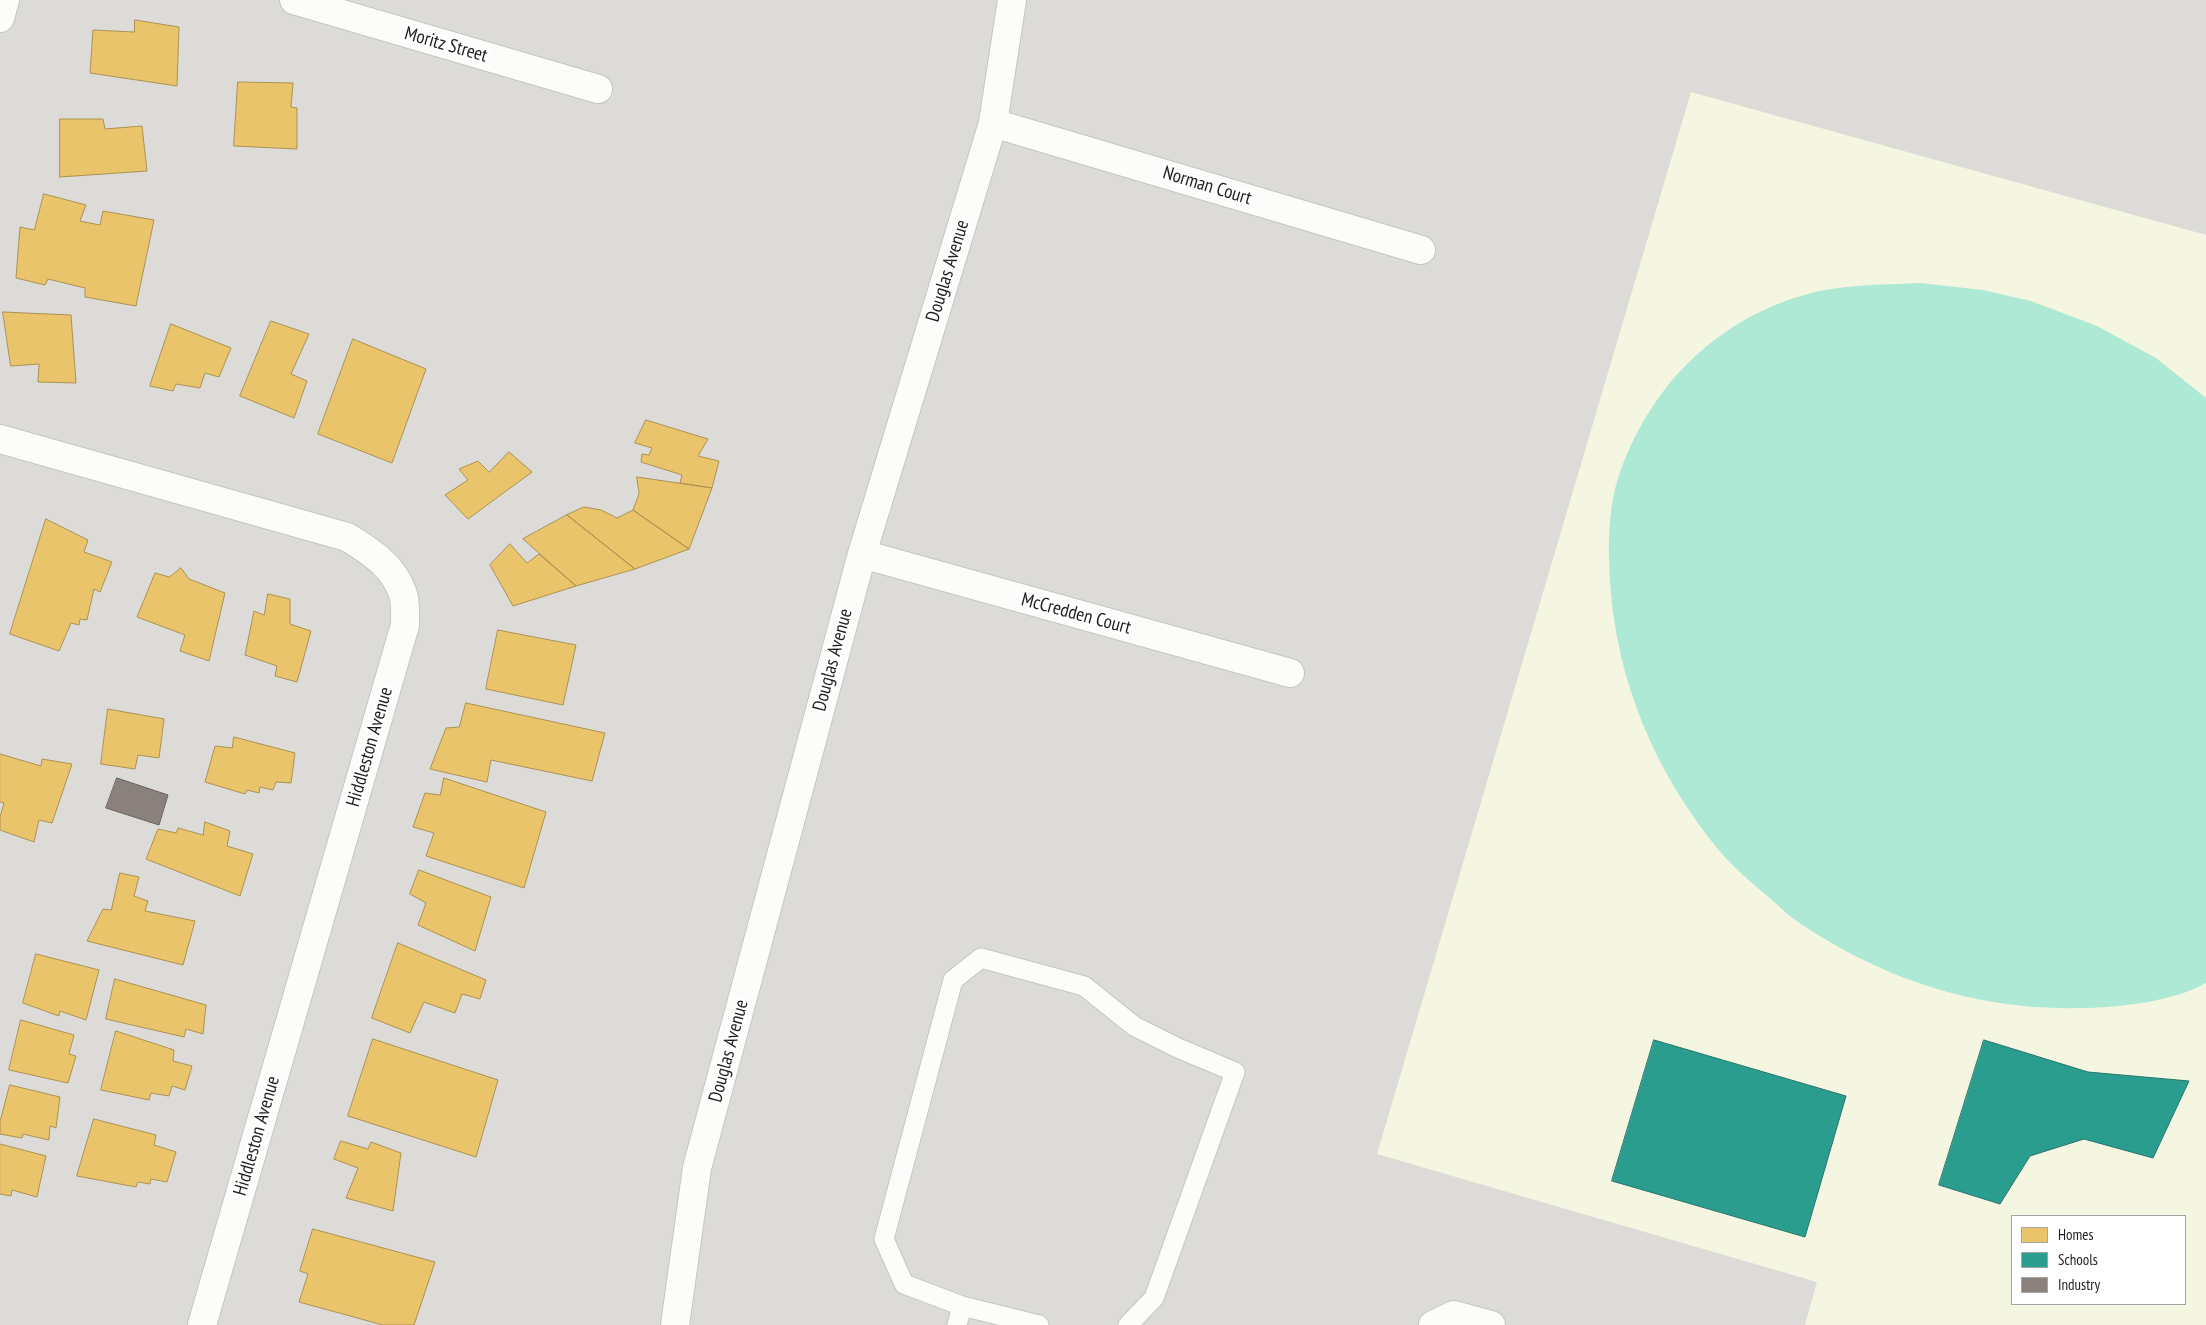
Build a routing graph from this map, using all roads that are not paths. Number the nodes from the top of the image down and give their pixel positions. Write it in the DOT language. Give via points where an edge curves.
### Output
graph roads {
  1 [pos="5,0"];
  2 [pos="294,0"];
  3 [pos="1012,0"];
  4 [pos="0,18"];
  5 [pos="598,89"];
  6 [pos="993,123"];
  7 [pos="1421,250"];
  8 [pos="0,439"];
  9 [pos="862,554"];
  10 [pos="1290,673"];
  11 [pos="962,1306"];
  12 [pos="202,1325"];
  13 [pos="675,1325"];
  14 [pos="957,1325"];
  15 [pos="1040,1325"];
  16 [pos="1128,1325"];
  17 [pos="1434,1325"];
  18 [pos="1491,1325"];
  1 -- 4 [label="street"];
  2 -- 5 [label="street, Moritz Street"];
  3 -- 6 [label="street, Douglas Avenue"];
  6 -- 7 [label="street, Norman Court"];
  6 -- 9 [label="street, Douglas Avenue"];
  8 -- 12 [label="street, Hiddleston Avenue" via="347,537 375,554 394,573 404,595 406,625"];
  9 -- 10 [label="street, McCredden Court"];
  9 -- 13 [label="street, Douglas Avenue" via="697,1168"];
  11 -- 14 [label="lane"];
  11 -- 15 [label="lane"];
  11 -- 16 [label="lane" via="904,1284 884,1239 953,980 981,958 1084,986 1134,1026 1235,1072 1154,1298"];
  17 -- 18 [label="street" via="1454,1315"];
}
